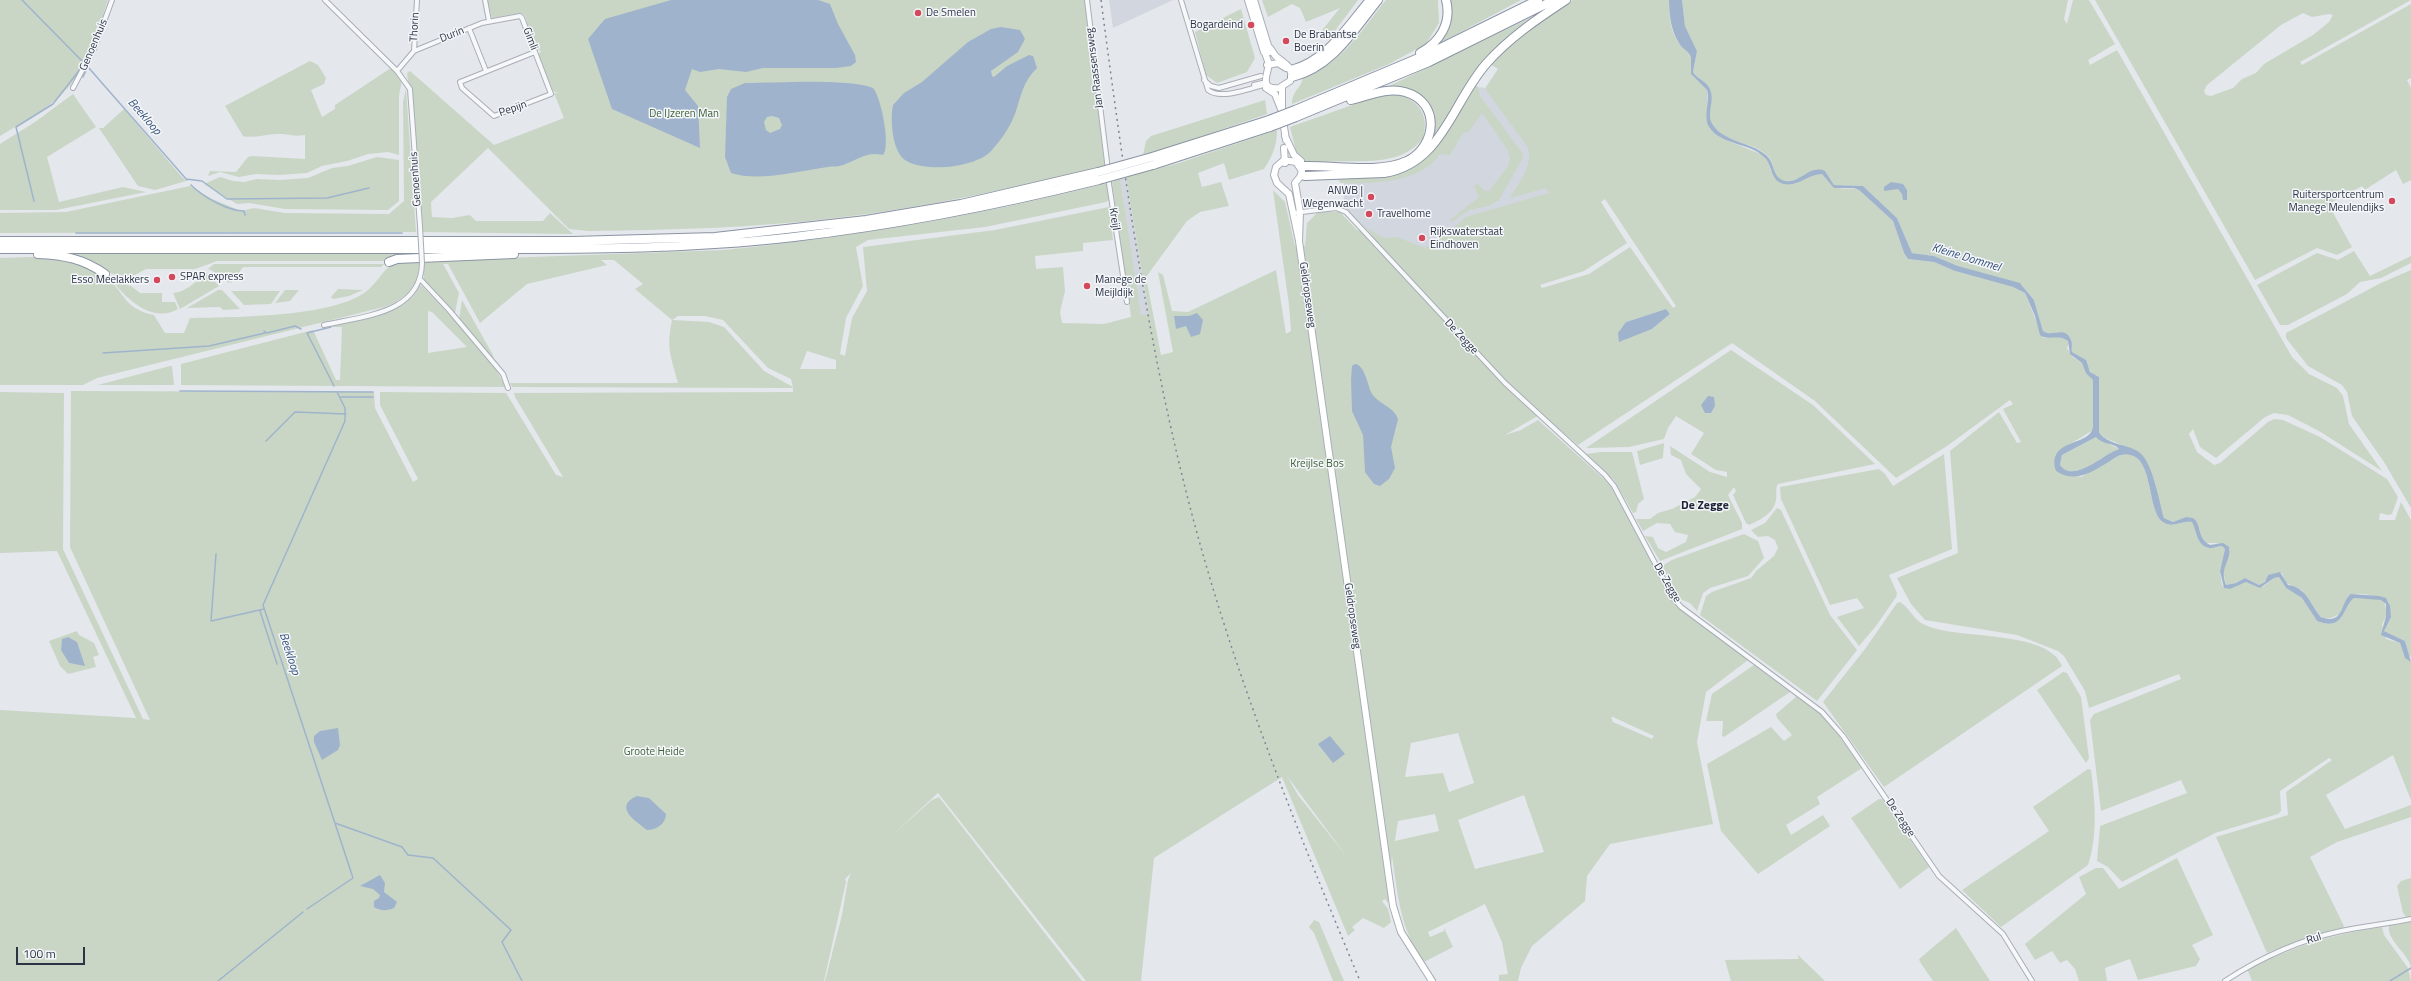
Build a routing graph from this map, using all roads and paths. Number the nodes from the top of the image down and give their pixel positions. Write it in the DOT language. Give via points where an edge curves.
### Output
graph roads {
  1 [pos="112,0"];
  2 [pos="325,0"];
  3 [pos="417,0"];
  4 [pos="485,0"];
  5 [pos="1087,0"];
  6 [pos="1181,0"];
  7 [pos="1248,0"];
  8 [pos="1254,0"];
  9 [pos="1370,0"];
  10 [pos="1378,0"];
  11 [pos="1446,0"];
  12 [pos="1538,0"];
  13 [pos="1554,0"];
  14 [pos="1566,0"];
  15 [pos="490,21"];
  16 [pos="469,28"];
  17 [pos="1267,49"];
  18 [pos="414,51"];
  19 [pos="535,52"];
  20 [pos="1272,63"];
  21 [pos="397,70"];
  22 [pos="1290,71"];
  23 [pos="486,72"];
  24 [pos="1387,73"];
  25 [pos="1261,76"];
  26 [pos="1204,79"];
  27 [pos="1264,83"];
  28 [pos="73,88"];
  29 [pos="1281,88"];
  30 [pos="551,92"];
  31 [pos="1325,106"];
  32 [pos="1281,109"];
  33 [pos="1296,114"];
  34 [pos="1104,136"];
  35 [pos="1285,136"];
  36 [pos="1289,160"];
  37 [pos="1304,170"];
  38 [pos="1099,176"];
  39 [pos="1276,176"];
  40 [pos="1296,185"];
  41 [pos="1300,212"];
  42 [pos="1293,213"];
  43 [pos="0,241"];
  44 [pos="1299,241"];
  45 [pos="0,249"];
  46 [pos="549,249"];
  47 [pos="389,262"];
  48 [pos="105,274"];
  49 [pos="421,280"];
  50 [pos="1127,302"];
  51 [pos="324,325"];
  52 [pos="508,388"];
  53 [pos="2411,919"];
  54 [pos="1432,981"];
  55 [pos="2032,981"];
  56 [pos="2225,981"];
  1 -- 28 [label="street, Genoenhuis" via="95,46"];
  2 -- 21 [label="street, Genoenhuis"];
  3 -- 18 [label="street, Thorin"];
  4 -- 15 [label="street"];
  5 -- 34 [label="street, Jan Raassensweg"];
  6 -- 26 [label="street"];
  7 -- 17 [label="main road"];
  8 -- 17 [label="main road"];
  9 -- 22 [label="highway" via="1326,52"];
  10 -- 22 [label="highway" via="1327,60 1309,72"];
  11 -- 24 [label="highway" via="1447,19 1436,42"];
  12 -- 24 [label="highway"];
  13 -- 31 [label="highway" via="1429,62"];
  14 -- 37 [label="highway" via="1526,27 1486,64 1436,143 1415,163 1397,171 1384,173"];
  15 -- 16 [label="street, Durin"];
  15 -- 19 [label="street, Gimli" via="520,16"];
  16 -- 18 [label="street, Durin"];
  16 -- 23 [label="street"];
  17 -- 20 [label="main road"];
  18 -- 21 [label="street, Thorin"];
  19 -- 23 [label="street"];
  19 -- 30 [label="street, Gimli"];
  20 -- 22 [label="main road"];
  20 -- 25 [label="main road"];
  20 -- 27 [label="main road" via="1265,74"];
  21 -- 49 [label="street, Genoenhuis, bridge" via="410,89 420,226"];
  22 -- 29 [label="main road" via="1288,83"];
  23 -- 30 [label="street, Pepijn" via="459,83 494,116 550,96"];
  24 -- 33 [label="highway"];
  25 -- 26 [label="street" via="1219,88 1211,86"];
  25 -- 27 [label="main road"];
  26 -- 27 [label="street" via="1208,90 1217,95"];
  27 -- 29 [label="main road" via="1270,87"];
  27 -- 32 [label="main road" via="1273,92"];
  29 -- 32 [label="main road"];
  31 -- 33 [label="highway"];
  31 -- 37 [label="highway" via="1385,91 1406,92 1425,106 1431,131 1427,143 1420,151 1398,164 1380,167 1316,166"];
  32 -- 35 [label="main road"];
  33 -- 38 [label="highway, bridge"];
  34 -- 50 [label="street, Kreijl"];
  35 -- 36 [label="main road"];
  35 -- 36 [label="main road" via="1284,148"];
  36 -- 37 [label="main road"];
  36 -- 39 [label="main road"];
  37 -- 40 [label="main road"];
  38 -- 43 [label="highway" via="866,220 715,237 573,241"];
  38 -- 46 [label="highway" via="975,209 793,237 644,248"];
  39 -- 40 [label="main road" via="1285,184"];
  39 -- 42 [label="main road" via="1277,183 1286,190"];
  40 -- 41 [label="main road"];
  41 -- 42 [label="street, De Zegge"];
  41 -- 44 [label="main road"];
  41 -- 55 [label="street, De Zegge" via="1336,208 1349,214 1505,383 1605,475 1614,486 1681,607 1822,712 1843,736 1939,876 2003,934"];
  42 -- 44 [label="main road"];
  44 -- 54 [label="main road, Geldropseweg" via="1393,906 1401,932"];
  45 -- 46 [label="highway"];
  45 -- 48 [label="highway" via="68,256 85,261"];
  46 -- 47 [label="highway" via="522,254 397,259"];
  49 -- 51 [label="street" via="406,300 392,308"];
  49 -- 52 [label="street" via="503,374"];
  53 -- 56 [label="street, Rul" via="2312,939 2245,968"];
}
